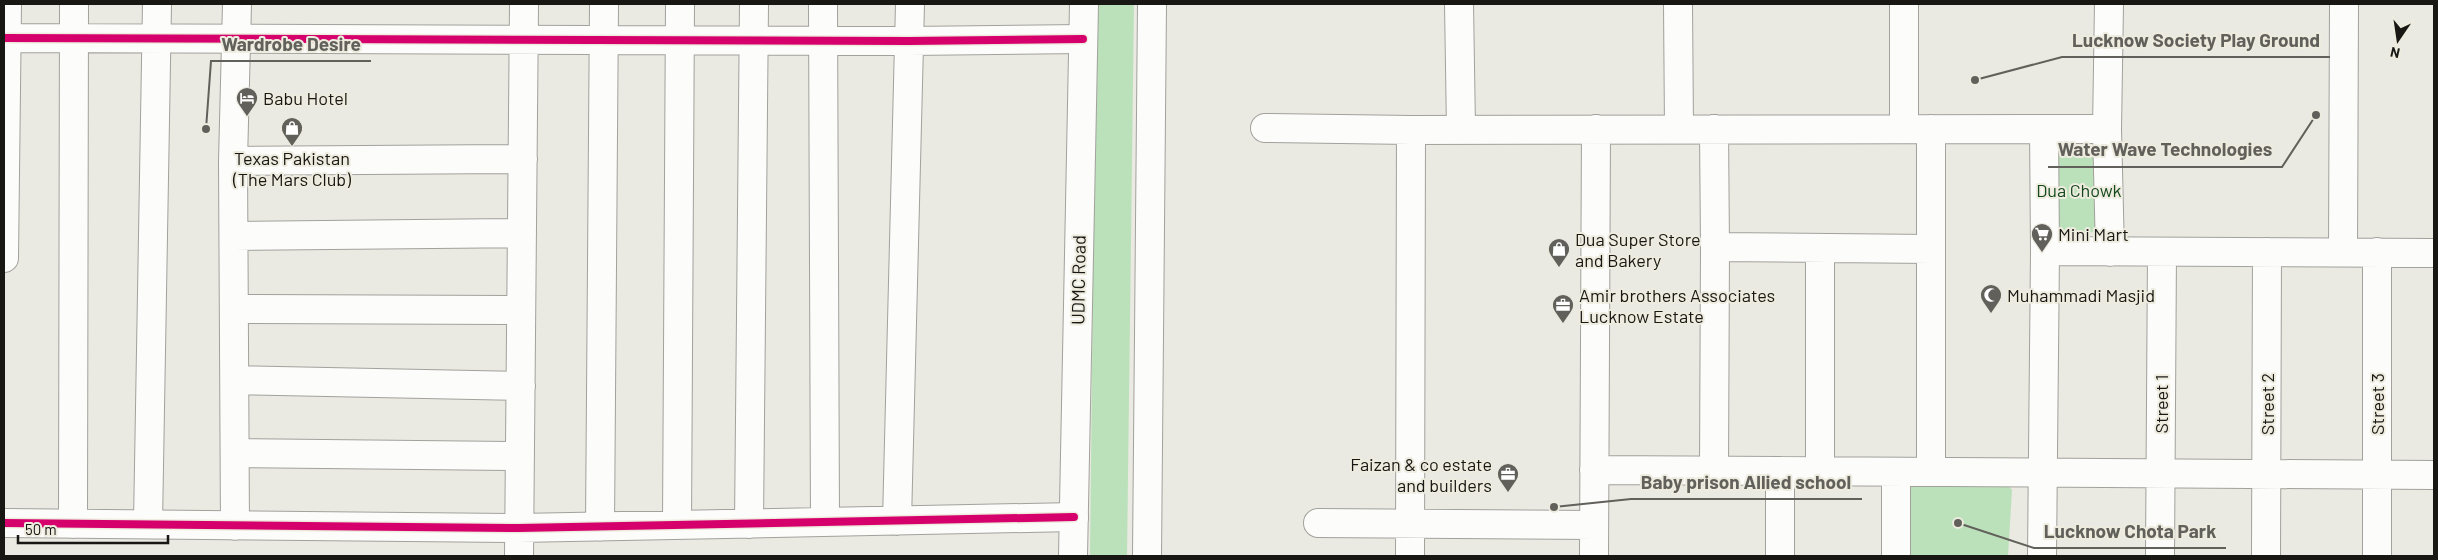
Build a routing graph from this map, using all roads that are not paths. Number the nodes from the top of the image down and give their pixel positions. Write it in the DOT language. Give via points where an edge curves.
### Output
graph roads {
  1 [pos="7,4"];
  2 [pos="74,4"];
  3 [pos="157,4"];
  4 [pos="237,4"];
  5 [pos="524,4"];
  6 [pos="604,4"];
  7 [pos="680,4"];
  8 [pos="754,4"];
  9 [pos="823,4"];
  10 [pos="910,4"];
  11 [pos="1084,4"];
  12 [pos="1152,4"];
  13 [pos="1458,4"];
  14 [pos="1678,4"];
  15 [pos="1904,4"];
  16 [pos="2109,4"];
  17 [pos="2344,4"];
  18 [pos="74,37"];
  19 [pos="5,38"];
  20 [pos="157,38"];
  21 [pos="237,39"];
  22 [pos="524,39"];
  23 [pos="604,39"];
  24 [pos="1083,39"];
  25 [pos="679,40"];
  26 [pos="753,40"];
  27 [pos="823,40"];
  28 [pos="909,41"];
  29 [pos="1265,128"];
  30 [pos="1918,128"];
  31 [pos="2044,128"];
  32 [pos="1461,129"];
  33 [pos="1679,129"];
  34 [pos="1714,129"];
  35 [pos="2108,129"];
  36 [pos="1411,130"];
  37 [pos="1596,130"];
  38 [pos="523,159"];
  39 [pos="233,161"];
  40 [pos="522,233"];
  41 [pos="234,236"];
  42 [pos="1715,247"];
  43 [pos="1820,248"];
  44 [pos="1931,249"];
  45 [pos="2045,251"];
  46 [pos="2110,252"];
  47 [pos="2162,252"];
  48 [pos="2267,252"];
  49 [pos="2343,252"];
  50 [pos="2377,252"];
  51 [pos="2434,253"];
  52 [pos="4,258"];
  53 [pos="234,309"];
  54 [pos="521,310"];
  55 [pos="234,380"];
  56 [pos="521,386"];
  57 [pos="235,453"];
  58 [pos="520,456"];
  59 [pos="1594,470"];
  60 [pos="1714,471"];
  61 [pos="1780,471"];
  62 [pos="1820,472"];
  63 [pos="1896,472"];
  64 [pos="1931,472"];
  65 [pos="2043,472"];
  66 [pos="2160,473"];
  67 [pos="2266,474"];
  68 [pos="2377,475"];
  69 [pos="2434,475"];
  70 [pos="1074,517"];
  71 [pos="897,521"];
  72 [pos="825,522"];
  73 [pos="4,523"];
  74 [pos="1318,523"];
  75 [pos="73,524"];
  76 [pos="148,524"];
  77 [pos="749,524"];
  78 [pos="1410,524"];
  79 [pos="677,525"];
  80 [pos="1594,525"];
  81 [pos="235,526"];
  82 [pos="600,527"];
  83 [pos="519,528"];
  84 [pos="519,556"];
  85 [pos="1072,556"];
  86 [pos="1147,556"];
  87 [pos="1410,556"];
  88 [pos="1594,556"];
  89 [pos="1780,556"];
  90 [pos="1896,556"];
  91 [pos="2042,556"];
  92 [pos="2160,556"];
  93 [pos="2266,556"];
  94 [pos="2377,556"];
  1 -- 19 [label="street"];
  2 -- 18 [label="street"];
  3 -- 20 [label="street"];
  4 -- 21 [label="street"];
  5 -- 22 [label="street"];
  6 -- 23 [label="street"];
  7 -- 25 [label="street"];
  8 -- 26 [label="street"];
  9 -- 27 [label="street"];
  10 -- 28 [label="street"];
  11 -- 24 [label="street, UDMC Road"];
  12 -- 86 [label="street"];
  13 -- 32 [label="street"];
  14 -- 33 [label="street"];
  15 -- 30 [label="street"];
  16 -- 35 [label="street"];
  17 -- 49 [label="street"];
  18 -- 19 [label="street"];
  18 -- 20 [label="street"];
  18 -- 75 [label="street"];
  19 -- 52 [label="street"];
  20 -- 21 [label="street"];
  20 -- 76 [label="street"];
  21 -- 22 [label="street"];
  21 -- 39 [label="street"];
  22 -- 23 [label="street"];
  22 -- 38 [label="street"];
  23 -- 25 [label="street"];
  23 -- 82 [label="street"];
  24 -- 28 [label="street"];
  24 -- 70 [label="street, UDMC Road"];
  25 -- 26 [label="street"];
  25 -- 79 [label="street"];
  26 -- 27 [label="street"];
  26 -- 77 [label="street"];
  27 -- 28 [label="street"];
  27 -- 72 [label="street"];
  28 -- 71 [label="street"];
  29 -- 36 [label="street"];
  30 -- 31 [label="street"];
  30 -- 34 [label="street"];
  30 -- 44 [label="street"];
  31 -- 35 [label="street"];
  31 -- 45 [label="street"];
  32 -- 36 [label="street"];
  32 -- 37 [label="street"];
  33 -- 34 [label="street"];
  33 -- 37 [label="street"];
  34 -- 42 [label="street"];
  35 -- 46 [label="street"];
  36 -- 78 [label="street"];
  37 -- 59 [label="street"];
  38 -- 39 [label="street"];
  38 -- 40 [label="street"];
  39 -- 41 [label="street"];
  40 -- 41 [label="street"];
  40 -- 54 [label="street"];
  41 -- 53 [label="street"];
  42 -- 43 [label="street"];
  42 -- 60 [label="street"];
  43 -- 44 [label="street"];
  43 -- 62 [label="street"];
  44 -- 64 [label="street"];
  45 -- 46 [label="street"];
  45 -- 65 [label="street"];
  46 -- 47 [label="street"];
  47 -- 48 [label="street"];
  47 -- 66 [label="street, Street 1"];
  48 -- 49 [label="street"];
  48 -- 67 [label="street, Street 2"];
  49 -- 50 [label="street"];
  50 -- 51 [label="street"];
  50 -- 68 [label="street, Street 3"];
  53 -- 54 [label="street"];
  53 -- 55 [label="street"];
  54 -- 56 [label="street"];
  55 -- 56 [label="street"];
  55 -- 57 [label="street"];
  56 -- 58 [label="street"];
  57 -- 58 [label="street"];
  57 -- 81 [label="street"];
  58 -- 83 [label="street"];
  59 -- 60 [label="street"];
  59 -- 80 [label="street"];
  60 -- 61 [label="street"];
  61 -- 62 [label="street"];
  61 -- 89 [label="street"];
  62 -- 63 [label="street"];
  63 -- 64 [label="street"];
  63 -- 90 [label="street"];
  64 -- 65 [label="street"];
  65 -- 66 [label="street"];
  65 -- 91 [label="street"];
  66 -- 67 [label="street"];
  66 -- 92 [label="street, Street 1"];
  67 -- 68 [label="street"];
  67 -- 93 [label="street, Street 2"];
  68 -- 69 [label="street"];
  68 -- 94 [label="street, Street 3"];
  70 -- 71 [label="street"];
  70 -- 85 [label="street, UDMC Road"];
  71 -- 72 [label="street"];
  72 -- 77 [label="street"];
  73 -- 75 [label="street"];
  74 -- 78 [label="street"];
  75 -- 76 [label="street"];
  76 -- 81 [label="street"];
  77 -- 79 [label="street"];
  78 -- 80 [label="street"];
  78 -- 87 [label="street"];
  79 -- 82 [label="street"];
  80 -- 88 [label="street"];
  81 -- 83 [label="street"];
  82 -- 83 [label="street"];
  83 -- 84 [label="street"];
}
